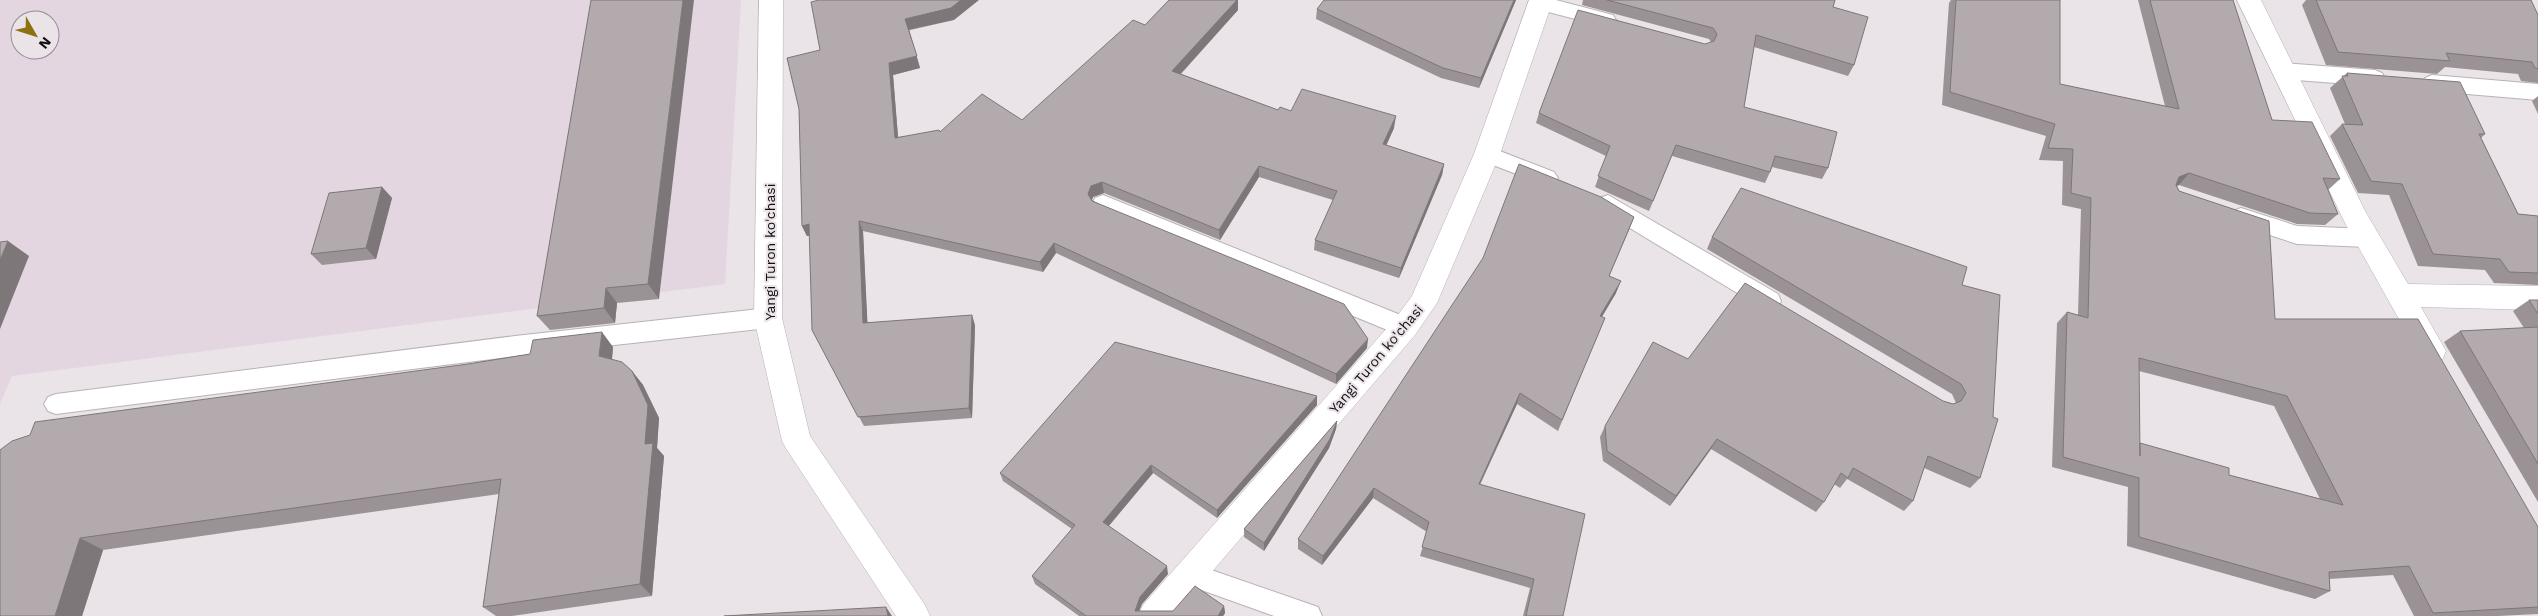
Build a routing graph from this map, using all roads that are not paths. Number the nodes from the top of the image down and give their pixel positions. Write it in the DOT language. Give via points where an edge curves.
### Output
graph roads {
  1 [pos="771,0"];
  2 [pos="2249,0"];
  3 [pos="1541,2"];
  4 [pos="1625,26"];
  5 [pos="2283,71"];
  6 [pos="2538,92"];
  7 [pos="1487,154"];
  8 [pos="1103,204"];
  9 [pos="2224,211"];
  10 [pos="2367,238"];
  11 [pos="2400,294"];
  12 [pos="2538,298"];
  13 [pos="1790,312"];
  14 [pos="768,318"];
  15 [pos="1405,328"];
  16 [pos="2444,371"];
  17 [pos="56,404"];
  18 [pos="1191,575"];
  19 [pos="914,616"];
  20 [pos="1154,616"];
  21 [pos="1310,616"];
  1 -- 14 [label="street, Yangi Turon ko'chasi"];
  2 -- 5 [label="street"];
  3 -- 4 [label="lane"];
  3 -- 7 [label="street, Yangi Turon ko'chasi"];
  5 -- 6 [label="lane"];
  5 -- 10 [label="street"];
  7 -- 13 [label="lane" via="1605,202"];
  7 -- 15 [label="street, Yangi Turon ko'chasi" via="1423,303"];
  8 -- 15 [label="lane"];
  9 -- 10 [label="lane" via="2297,235"];
  10 -- 11 [label="street"];
  11 -- 12 [label="street"];
  11 -- 16 [label="street"];
  14 -- 17 [label="lane" via="506,347"];
  14 -- 19 [label="street, Yangi Turon ko'chasi" via="797,441"];
  15 -- 18 [label="street, Yangi Turon ko'chasi"];
  18 -- 20 [label="street, Yangi Turon ko'chasi"];
  18 -- 21 [label="lane"];
}
